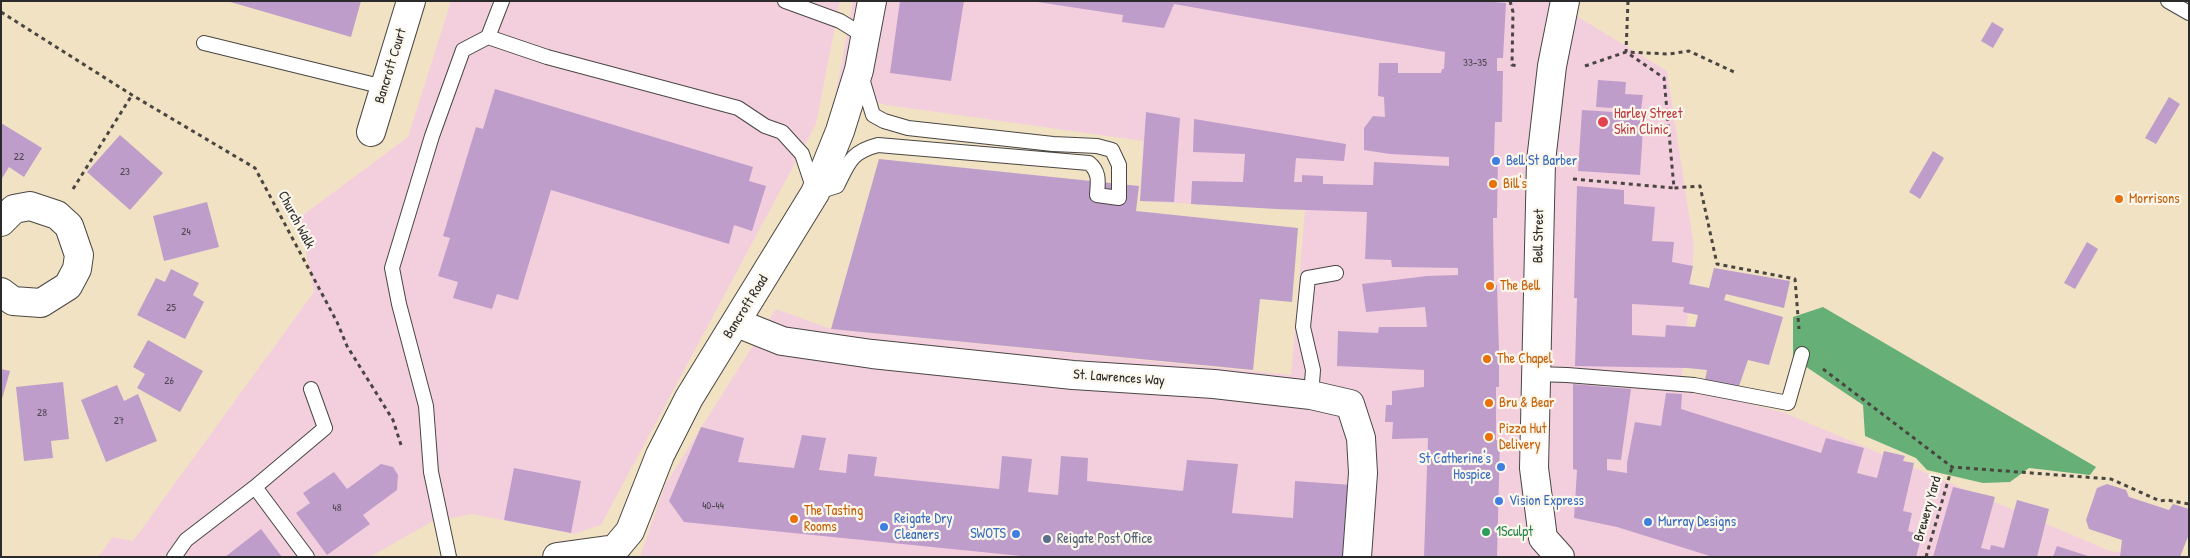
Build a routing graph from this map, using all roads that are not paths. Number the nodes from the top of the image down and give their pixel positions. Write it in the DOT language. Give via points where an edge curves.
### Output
graph roads {
  1 [pos="411,1"];
  2 [pos="502,1"];
  3 [pos="784,1"];
  4 [pos="872,1"];
  5 [pos="1565,1"];
  6 [pos="2168,1"];
  7 [pos="2189,13"];
  8 [pos="866,37"];
  9 [pos="488,38"];
  10 [pos="204,43"];
  11 [pos="859,70"];
  12 [pos="384,87"];
  13 [pos="371,132"];
  14 [pos="816,193"];
  15 [pos="1,222"];
  16 [pos="1336,273"];
  17 [pos="1,292"];
  18 [pos="737,322"];
  19 [pos="1802,354"];
  20 [pos="1536,374"];
  21 [pos="311,389"];
  22 [pos="1311,394"];
  23 [pos="255,487"];
  24 [pos="174,557"];
  25 [pos="307,557"];
  26 [pos="449,557"];
  27 [pos="557,557"];
  28 [pos="1357,557"];
  29 [pos="1560,557"];
  1 -- 12 [label="main road, Bancroft Court"];
  2 -- 9 [label="lane"];
  3 -- 8 [label="lane" via="840,21"];
  4 -- 8 [label="main road, Bancroft Road"];
  5 -- 20 [label="main road, Bell Street" via="1552,66 1540,177"];
  6 -- 7 [label="lane"];
  8 -- 11 [label="main road, Bancroft Road"];
  9 -- 14 [label="lane" via="738,108 765,126 782,132 802,154"];
  9 -- 26 [label="lane" via="463,50 432,136 392,268 426,406 431,472"];
  10 -- 12 [label="lane"];
  11 -- 14 [label="main road, Bancroft Road"];
  11 -- 14 [label="lane" via="873,115 884,122 908,128 1112,150 1119,165 1119,198 1097,195 1096,168 1089,163 878,145 860,150 837,186"];
  12 -- 13 [label="main road, Bancroft Court"];
  14 -- 18 [label="main road, Bancroft Road"];
  15 -- 17 [label="main road" via="14,209 30,206 57,215 69,226 79,255 78,269 68,286 41,303 13,301"];
  16 -- 22 [label="lane" via="1308,278 1304,327 1313,370"];
  18 -- 22 [label="main road, St. Lawrences Way" via="782,341 872,354 1073,375"];
  18 -- 27 [label="main road, Bancroft Road" via="689,398 660,455 630,531 615,549"];
  19 -- 20 [label="lane" via="1788,403 1694,385"];
  20 -- 29 [label="main road, Bell Street" via="1535,477 1543,538"];
  21 -- 23 [label="lane" via="325,428"];
  22 -- 28 [label="main road, St. Lawrences Way" via="1350,404 1360,438 1364,473"];
  23 -- 24 [label="lane" via="186,540"];
  23 -- 25 [label="lane"];
}
